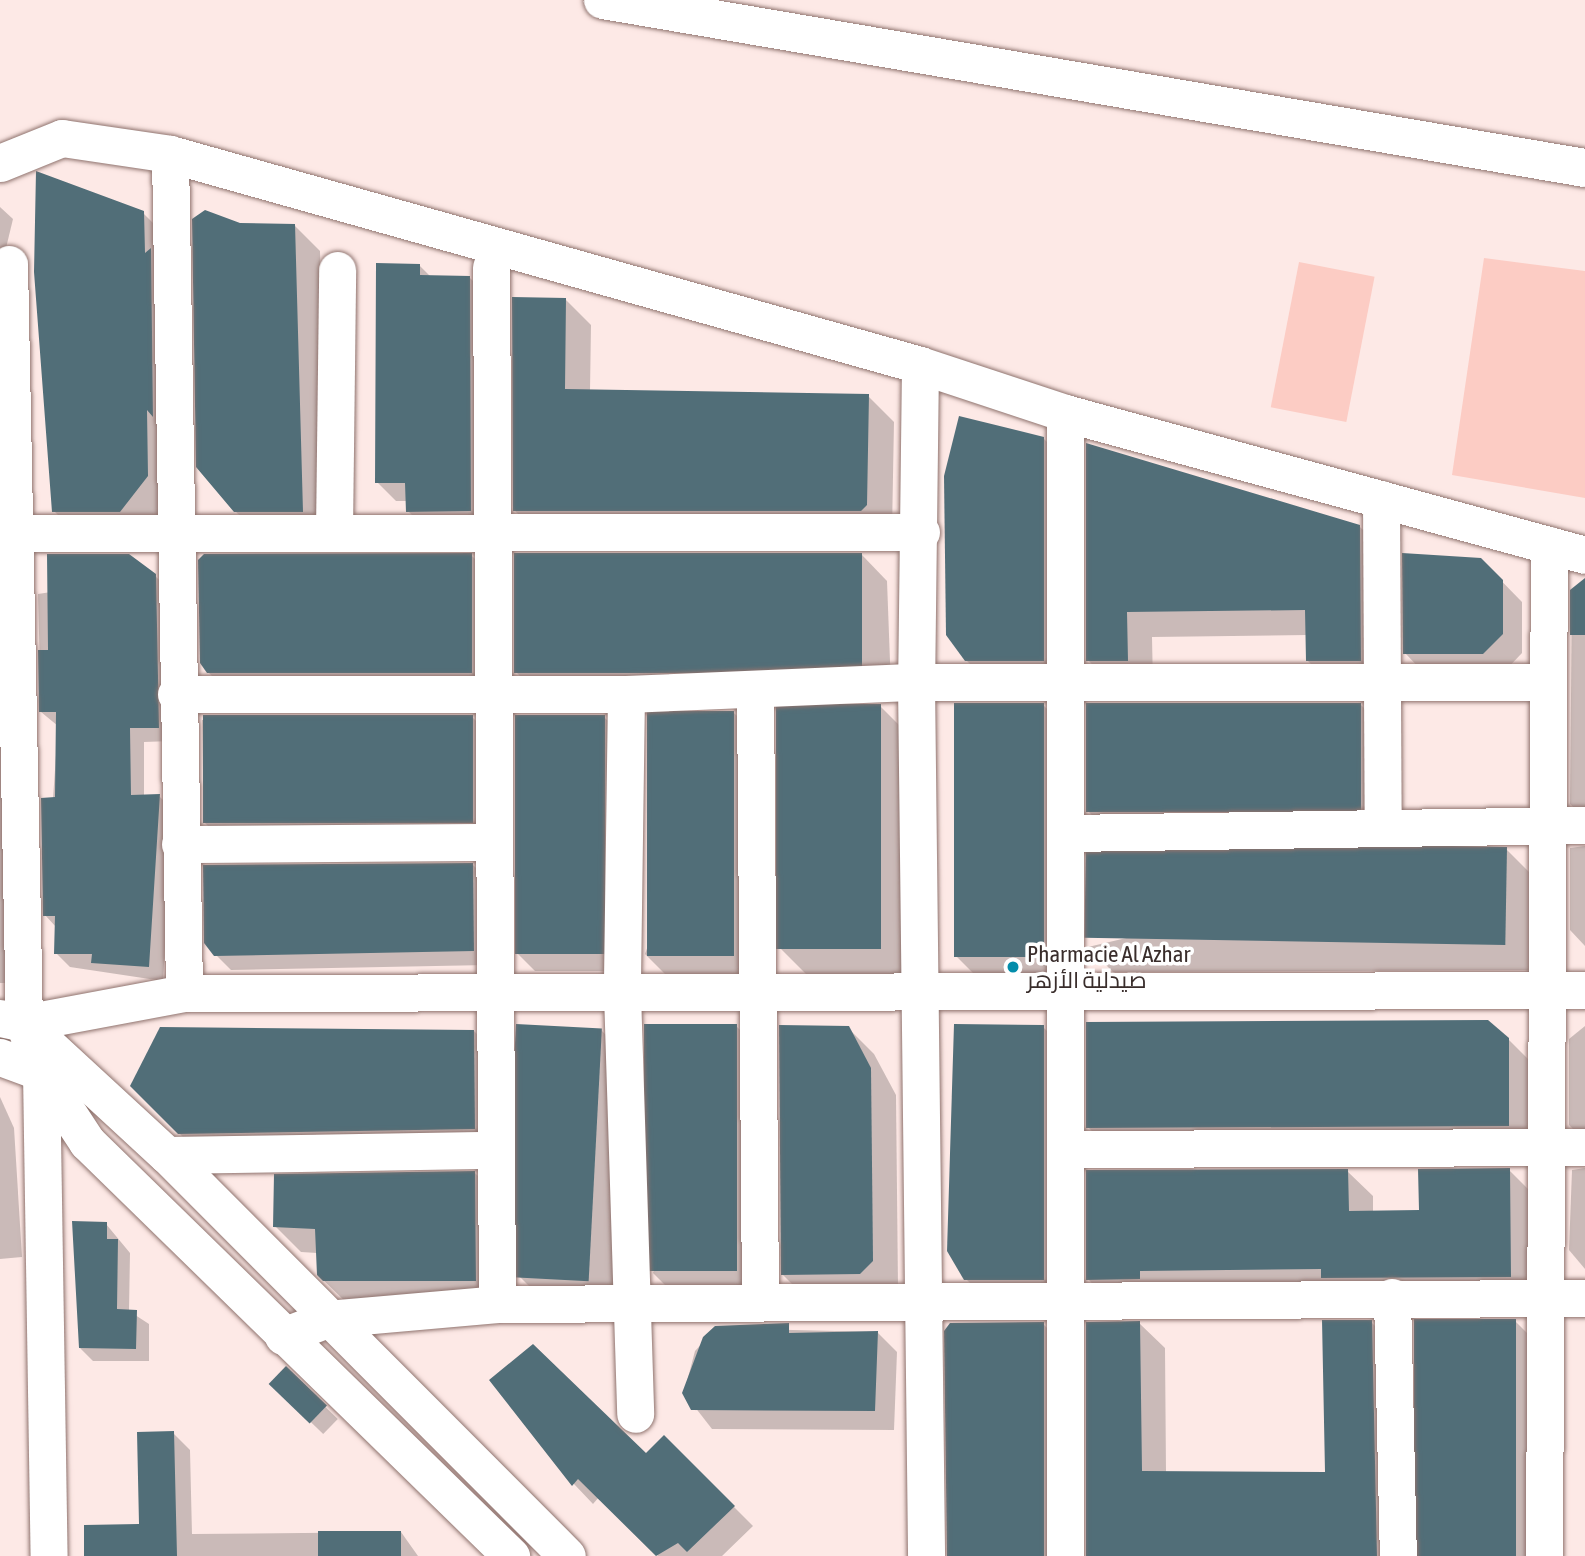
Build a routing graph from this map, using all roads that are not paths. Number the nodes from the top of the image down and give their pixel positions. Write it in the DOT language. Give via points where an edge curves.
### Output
graph roads {
  1 [pos="603,0"];
  2 [pos="170,154"];
  3 [pos="0,163"];
  4 [pos="1585,169"];
  5 [pos="9,264"];
  6 [pos="491,267"];
  7 [pos="337,270"];
  8 [pos="920,365"];
  9 [pos="1065,413"];
  10 [pos="1381,499"];
  11 [pos="176,531"];
  12 [pos="334,531"];
  13 [pos="494,531"];
  14 [pos="921,532"];
  15 [pos="18,533"];
  16 [pos="1549,545"];
  17 [pos="1585,555"];
  18 [pos="1381,679"];
  19 [pos="916,682"];
  20 [pos="1066,682"];
  21 [pos="1546,682"];
  22 [pos="755,691"];
  23 [pos="493,693"];
  24 [pos="176,694"];
  25 [pos="625,694"];
  26 [pos="1585,825"];
  27 [pos="1548,826"];
  28 [pos="1383,828"];
  29 [pos="1068,833"];
  30 [pos="492,842"];
  31 [pos="180,844"];
  32 [pos="1568,990"];
  33 [pos="918,991"];
  34 [pos="1069,991"];
  35 [pos="184,993"];
  36 [pos="492,993"];
  37 [pos="622,993"];
  38 [pos="759,994"];
  39 [pos="12,1021"];
  40 [pos="0,1057"];
  41 [pos="41,1072"];
  42 [pos="1545,1147"];
  43 [pos="1585,1147"];
  44 [pos="1066,1149"];
  45 [pos="495,1150"];
  46 [pos="167,1155"];
  47 [pos="1392,1297"];
  48 [pos="1541,1297"];
  49 [pos="1585,1298"];
  50 [pos="923,1300"];
  51 [pos="1065,1300"];
  52 [pos="628,1302"];
  53 [pos="760,1302"];
  54 [pos="497,1304"];
  55 [pos="327,1319"];
  56 [pos="283,1336"];
  57 [pos="635,1414"];
  58 [pos="49,1556"];
  59 [pos="512,1556"];
  60 [pos="567,1556"];
  61 [pos="926,1556"];
  62 [pos="1065,1556"];
  63 [pos="1398,1556"];
  64 [pos="1544,1556"];
  1 -- 4 [label="main road"];
  2 -- 3 [label="street" via="62,138"];
  2 -- 8 [label="street"];
  2 -- 11 [label="street"];
  5 -- 15 [label="street"];
  6 -- 13 [label="street"];
  7 -- 12 [label="street"];
  8 -- 9 [label="street"];
  8 -- 14 [label="street"];
  9 -- 10 [label="street"];
  9 -- 20 [label="street"];
  10 -- 16 [label="street"];
  10 -- 18 [label="street"];
  11 -- 12 [label="street"];
  11 -- 15 [label="street"];
  11 -- 24 [label="street"];
  12 -- 13 [label="street"];
  13 -- 14 [label="street"];
  13 -- 23 [label="street"];
  14 -- 19 [label="street"];
  15 -- 39 [label="street"];
  16 -- 17 [label="street"];
  16 -- 21 [label="street"];
  18 -- 20 [label="street"];
  18 -- 21 [label="street"];
  18 -- 28 [label="street"];
  19 -- 20 [label="street"];
  19 -- 22 [label="street"];
  19 -- 33 [label="street"];
  20 -- 29 [label="street"];
  21 -- 27 [label="street"];
  22 -- 25 [label="street"];
  22 -- 38 [label="street"];
  23 -- 24 [label="street"];
  23 -- 25 [label="street"];
  23 -- 30 [label="street"];
  24 -- 31 [label="street"];
  25 -- 37 [label="street"];
  26 -- 27 [label="street"];
  27 -- 28 [label="street"];
  27 -- 32 [label="street"];
  28 -- 29 [label="street"];
  29 -- 34 [label="street"];
  30 -- 31 [label="street"];
  30 -- 36 [label="street"];
  31 -- 35 [label="street"];
  32 -- 34 [label="street"];
  32 -- 42 [label="street"];
  33 -- 34 [label="street"];
  33 -- 38 [label="street"];
  33 -- 50 [label="street"];
  34 -- 44 [label="street"];
  35 -- 36 [label="street"];
  35 -- 39 [label="street"];
  36 -- 37 [label="street"];
  36 -- 45 [label="street"];
  37 -- 38 [label="street"];
  37 -- 52 [label="street"];
  38 -- 53 [label="street"];
  39 -- 41 [label="street"];
  39 -- 46 [label="street"];
  40 -- 41 [label="street"];
  41 -- 56 [label="street" via="87,1142"];
  41 -- 58 [label="street"];
  42 -- 43 [label="street"];
  42 -- 44 [label="street"];
  42 -- 48 [label="street"];
  44 -- 51 [label="street"];
  45 -- 46 [label="street"];
  45 -- 54 [label="street"];
  46 -- 55 [label="street"];
  47 -- 48 [label="street"];
  47 -- 51 [label="street"];
  47 -- 63 [label="street"];
  48 -- 49 [label="street"];
  48 -- 64 [label="street"];
  50 -- 51 [label="street"];
  50 -- 53 [label="street"];
  50 -- 61 [label="street"];
  51 -- 62 [label="street"];
  52 -- 53 [label="street"];
  52 -- 54 [label="street"];
  52 -- 57 [label="street"];
  54 -- 55 [label="street"];
  55 -- 56 [label="street"];
  55 -- 60 [label="street"];
  56 -- 59 [label="street"];
}
